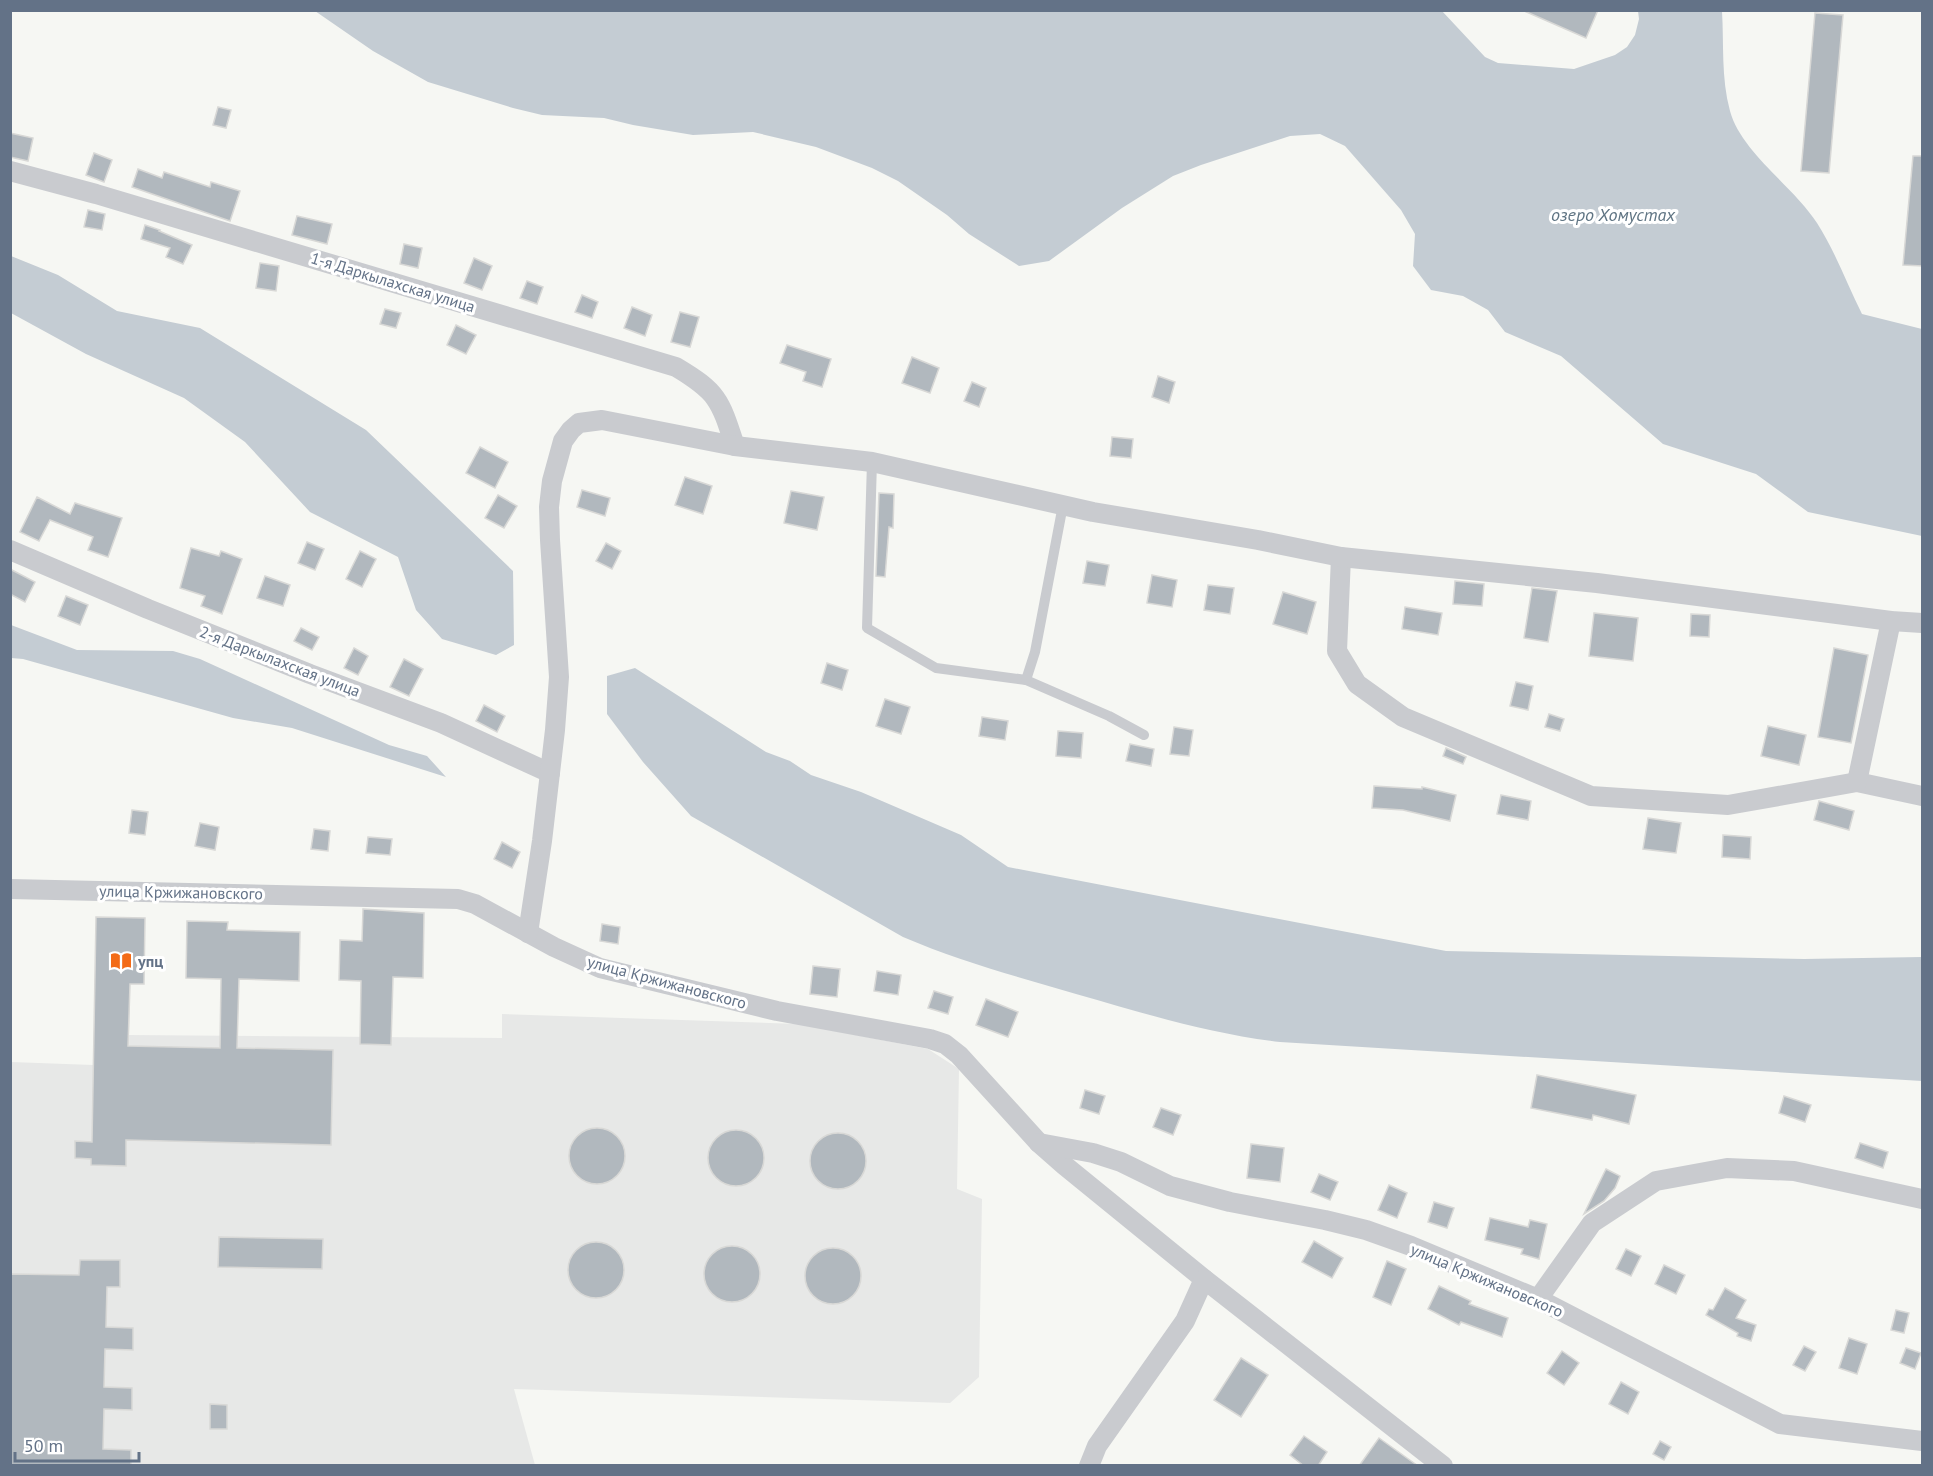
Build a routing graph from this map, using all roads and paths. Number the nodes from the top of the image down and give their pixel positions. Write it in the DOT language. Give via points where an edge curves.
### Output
graph roads {
  1 [pos="10,171"];
  2 [pos="735,446"];
  3 [pos="872,462"];
  4 [pos="1063,506"];
  5 [pos="10,550"];
  6 [pos="1341,557"];
  7 [pos="1891,621"];
  8 [pos="1923,623"];
  9 [pos="1026,680"];
  10 [pos="1144,735"];
  11 [pos="550,773"];
  12 [pos="1857,782"];
  13 [pos="1923,796"];
  14 [pos="10,889"];
  15 [pos="528,933"];
  16 [pos="1040,1143"];
  17 [pos="1923,1199"];
  18 [pos="1204,1279"];
  19 [pos="1538,1299"];
  20 [pos="1923,1441"];
  21 [pos="1089,1466"];
  22 [pos="1443,1466"];
  1 -- 2 [label="street, 1-я Даркылахская улица" via="676,367 704,385 722,405"];
  2 -- 3 [label="street"];
  2 -- 11 [label="street" via="602,420 579,423 563,441 549,507 559,677"];
  3 -- 4 [label="street"];
  3 -- 9 [label="lane" via="867,628 936,668"];
  4 -- 6 [label="street"];
  4 -- 9 [label="lane"];
  5 -- 11 [label="street, 2-я Даркылахская улица" via="441,723"];
  6 -- 7 [label="street" via="1597,583"];
  6 -- 12 [label="street" via="1337,651 1356,684 1403,717 1439,733 1591,796 1728,805"];
  7 -- 8 [label="street"];
  7 -- 12 [label="street"];
  9 -- 10 [label="lane"];
  11 -- 15 [label="street"];
  12 -- 13 [label="street"];
  14 -- 15 [label="street, улица Кржижановского" via="442,897 475,904"];
  15 -- 16 [label="street, улица Кржижановского" via="610,970 777,1011 945,1044"];
  16 -- 18 [label="street, улица Кржижановского"];
  16 -- 19 [label="street, улица Кржижановского" via="1121,1162 1170,1186 1366,1230"];
  17 -- 19 [label="street" via="1794,1171 1727,1167 1656,1181 1592,1223"];
  18 -- 21 [label="street" via="1185,1321 1097,1446"];
  18 -- 22 [label="street, улица Кржижановского"];
  19 -- 20 [label="street, улица Кржижановского" via="1780,1424"];
}
